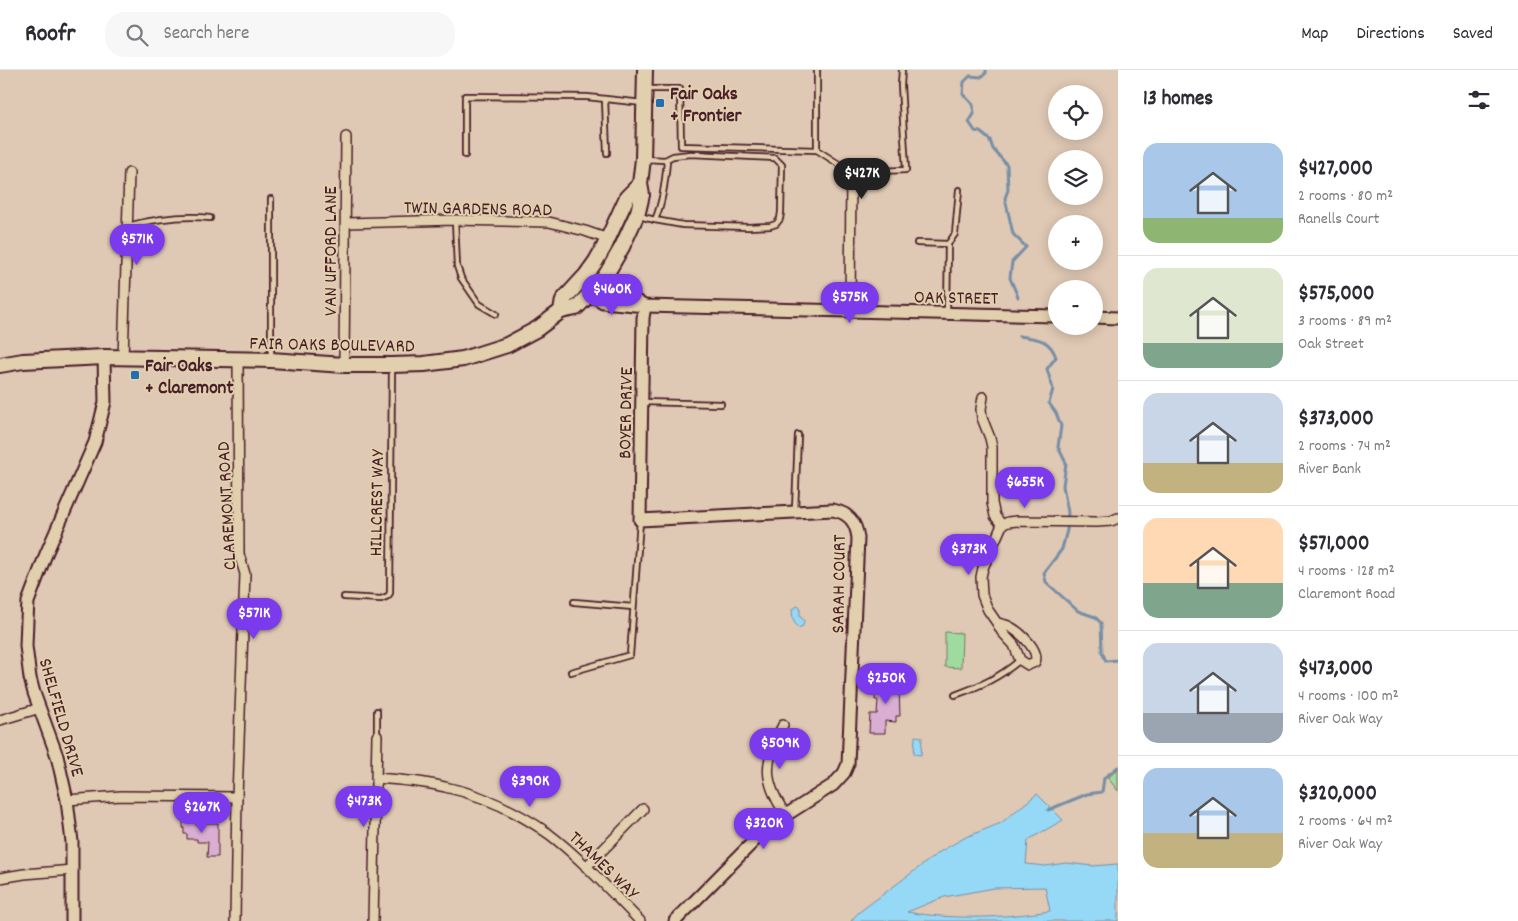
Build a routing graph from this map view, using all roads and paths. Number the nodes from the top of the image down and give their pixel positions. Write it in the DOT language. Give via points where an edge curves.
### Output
graph roads {
  1 [pos="645,70"];
  2 [pos="817,70"];
  3 [pos="902,70"];
  4 [pos="644,96"];
  5 [pos="606,99"];
  6 [pos="346,137"];
  7 [pos="817,150"];
  8 [pos="606,154"];
  9 [pos="465,155"];
  10 [pos="643,159"];
  11 [pos="666,160"];
  12 [pos="851,172"];
  13 [pos="128,173"];
  14 [pos="640,184"];
  15 [pos="959,190"];
  16 [pos="271,199"];
  17 [pos="636,215"];
  18 [pos="210,218"];
  19 [pos="455,220"];
  20 [pos="655,220"];
  21 [pos="346,223"];
  22 [pos="126,226"];
  23 [pos="918,243"];
  24 [pos="948,244"];
  25 [pos="605,245"];
  26 [pos="607,273"];
  27 [pos="590,294"];
  28 [pos="645,306"];
  29 [pos="561,311"];
  30 [pos="850,311"];
  31 [pos="947,313"];
  32 [pos="496,314"];
  33 [pos="1048,316"];
  34 [pos="1103,317"];
  35 [pos="1118,318"];
  36 [pos="104,357"];
  37 [pos="123,358"];
  38 [pos="238,360"];
  39 [pos="271,360"];
  40 [pos="0,365"];
  41 [pos="344,365"];
  42 [pos="392,365"];
  43 [pos="983,397"];
  44 [pos="641,402"];
  45 [pos="721,404"];
  46 [pos="798,435"];
  47 [pos="795,512"];
  48 [pos="1118,518"];
  49 [pos="640,520"];
  50 [pos="1002,526"];
  51 [pos="344,597"];
  52 [pos="574,602"];
  53 [pos="633,607"];
  54 [pos="997,622"];
  55 [pos="1020,660"];
  56 [pos="571,672"];
  57 [pos="955,695"];
  58 [pos="40,708"];
  59 [pos="377,712"];
  60 [pos="0,720"];
  61 [pos="783,725"];
  62 [pos="377,736"];
  63 [pos="377,778"];
  64 [pos="237,797"];
  65 [pos="67,800"];
  66 [pos="643,809"];
  67 [pos="786,815"];
  68 [pos="586,867"];
  69 [pos="72,870"];
  70 [pos="0,878"];
  71 [pos="72,921"];
  72 [pos="235,921"];
  73 [pos="373,921"];
  74 [pos="640,921"];
  75 [pos="675,921"];
  1 -- 4 [label="main road, FAIR OAKS BOULEVARD"];
  2 -- 7 [label="lane"];
  3 -- 12 [label="lane" via="906,170"];
  4 -- 5 [label="lane"];
  4 -- 7 [label="lane" via="680,89 681,146"];
  4 -- 10 [label="main road, FAIR OAKS BOULEVARD"];
  5 -- 8 [label="lane"];
  5 -- 9 [label="lane" via="465,96"];
  6 -- 21 [label="street, VAN UFFORD LANE"];
  7 -- 12 [label="lane"];
  10 -- 11 [label="lane"];
  10 -- 14 [label="main road, FAIR OAKS BOULEVARD"];
  11 -- 20 [label="lane" via="665,186"];
  11 -- 20 [label="lane" via="692,154 775,158 782,165 780,219 770,226 748,227 683,225"];
  12 -- 30 [label="street"];
  13 -- 22 [label="street"];
  14 -- 17 [label="main road, FAIR OAKS BOULEVARD" via="642,195"];
  14 -- 25 [label="main road, FAIR OAKS BOULEVARD" via="627,197"];
  15 -- 24 [label="lane" via="955,234"];
  16 -- 39 [label="lane"];
  17 -- 20 [label="lane"];
  17 -- 26 [label="main road, FAIR OAKS BOULEVARD"];
  18 -- 22 [label="lane" via="161,219"];
  19 -- 21 [label="street, TWIN GARDENS ROAD"];
  19 -- 25 [label="street, TWIN GARDENS ROAD" via="549,222 585,231"];
  19 -- 32 [label="lane" via="461,278 479,304"];
  21 -- 41 [label="street, VAN UFFORD LANE"];
  22 -- 37 [label="street"];
  23 -- 24 [label="lane"];
  24 -- 31 [label="lane"];
  25 -- 27 [label="main road" via="604,262 595,275"];
  25 -- 29 [label="main road, FAIR OAKS BOULEVARD" via="563,300"];
  26 -- 27 [label="main road, FAIR OAKS BOULEVARD"];
  26 -- 28 [label="street" via="623,292"];
  27 -- 28 [label="street" via="602,302"];
  27 -- 29 [label="main road, FAIR OAKS BOULEVARD" via="576,308"];
  28 -- 30 [label="street, OAK STREET"];
  28 -- 44 [label="street, BOYER DRIVE"];
  29 -- 42 [label="main road, FAIR OAKS BOULEVARD" via="526,335 485,353 463,359"];
  30 -- 31 [label="street, OAK STREET"];
  31 -- 33 [label="street, OAK STREET"];
  34 -- 35 [label="street"];
  36 -- 37 [label="main road, FAIR OAKS BOULEVARD"];
  36 -- 40 [label="main road, FAIR OAKS BOULEVARD"];
  36 -- 58 [label="street, SHELFIELD DRIVE" via="105,402 94,442 28,602 28,668"];
  37 -- 38 [label="main road, FAIR OAKS BOULEVARD"];
  38 -- 39 [label="main road, FAIR OAKS BOULEVARD"];
  38 -- 64 [label="street, CLAREMONT ROAD" via="240,554 245,574"];
  39 -- 41 [label="main road, FAIR OAKS BOULEVARD"];
  41 -- 42 [label="main road, FAIR OAKS BOULEVARD"];
  42 -- 51 [label="lane, HILLCREST WAY" via="390,593 381,599"];
  43 -- 50 [label="street" via="982,418 992,447 992,504"];
  44 -- 45 [label="lane"];
  44 -- 49 [label="street, BOYER DRIVE"];
  46 -- 47 [label="lane"];
  47 -- 49 [label="street, SARAH COURT"];
  47 -- 67 [label="street, SARAH COURT" via="840,511 849,516 857,531 858,558 848,764 844,774 833,785"];
  48 -- 50 [label="street" via="1104,522 1018,521"];
  49 -- 53 [label="lane"];
  50 -- 54 [label="street" via="986,557 981,577 982,595"];
  52 -- 53 [label="lane"];
  53 -- 56 [label="lane" via="630,655"];
  54 -- 55 [label="street" via="1014,645"];
  54 -- 55 [label="street" via="1012,628 1034,648 1036,662 1028,665"];
  55 -- 57 [label="lane" via="985,684"];
  58 -- 60 [label="street"];
  58 -- 65 [label="street, SHELFIELD DRIVE" via="57,756"];
  59 -- 62 [label="lane"];
  61 -- 67 [label="street" via="772,749 768,777 774,797"];
  62 -- 63 [label="street"];
  63 -- 68 [label="street, THAMES WAY" via="444,786 481,797 549,834"];
  63 -- 73 [label="street"];
  64 -- 65 [label="street" via="121,796"];
  64 -- 72 [label="street, CLAREMONT ROAD"];
  65 -- 69 [label="street, SHELFIELD DRIVE"];
  66 -- 68 [label="street"];
  67 -- 75 [label="street" via="762,833"];
  68 -- 74 [label="street, THAMES WAY"];
  69 -- 70 [label="street"];
  69 -- 71 [label="street, SHELFIELD DRIVE"];
}
